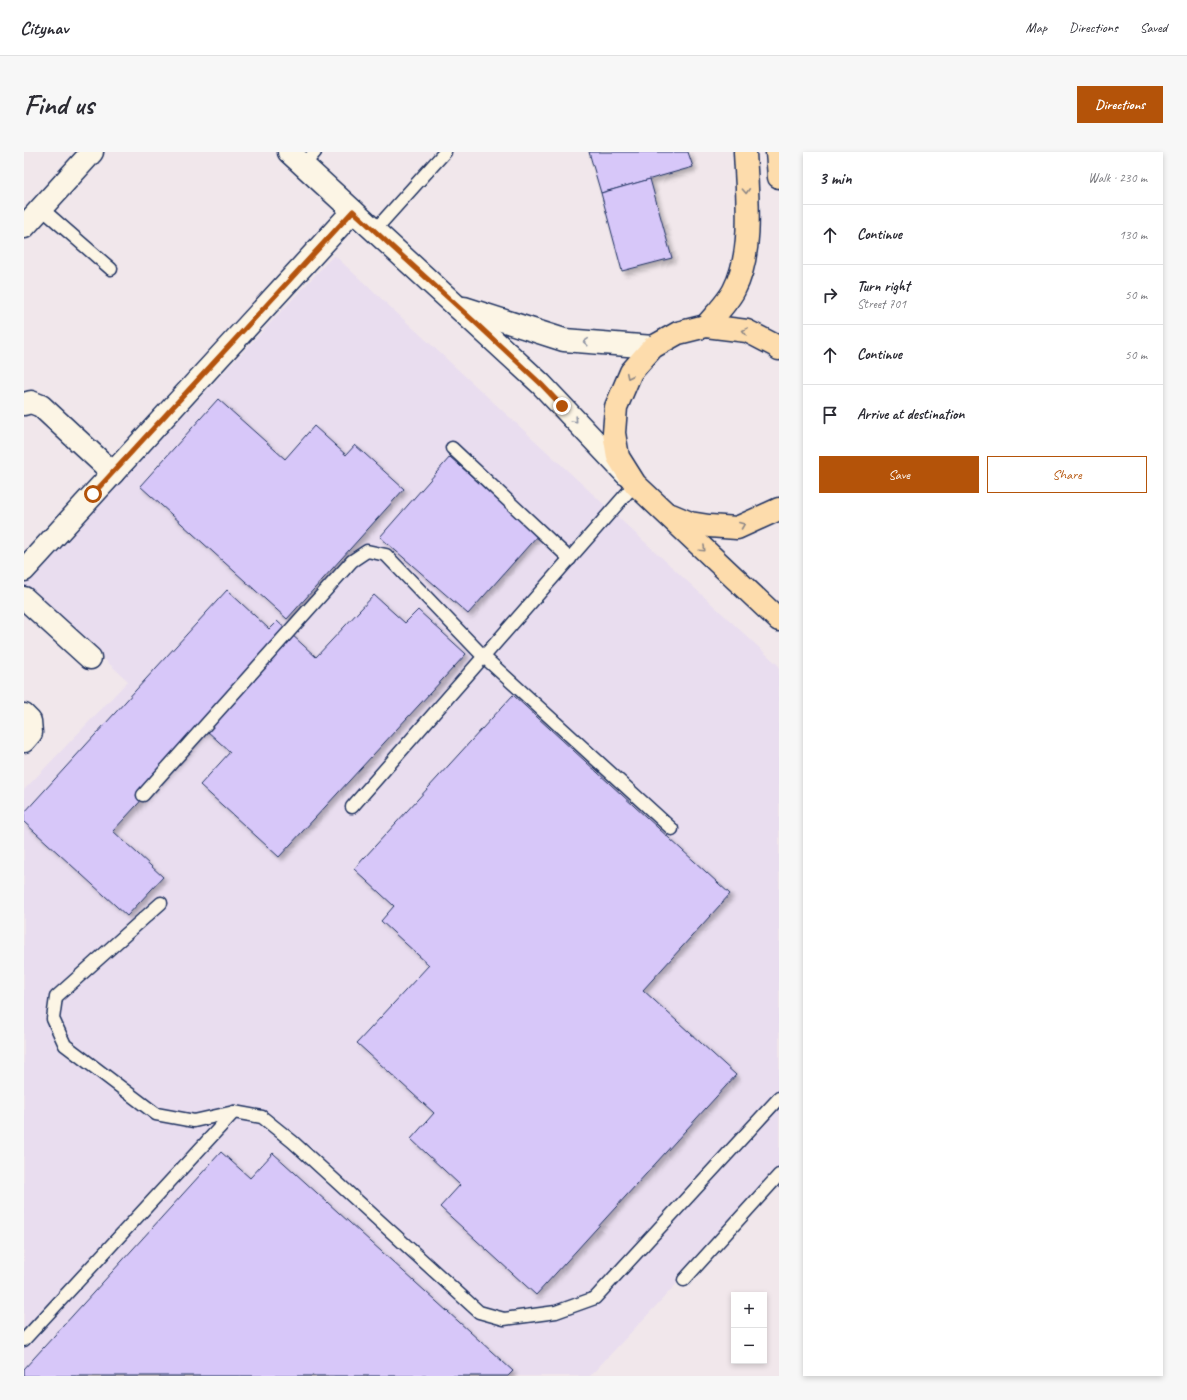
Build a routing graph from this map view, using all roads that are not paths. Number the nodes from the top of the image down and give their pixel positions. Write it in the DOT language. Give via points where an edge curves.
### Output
graph roads {
  1 [pos="92,152"];
  2 [pos="445,152"];
  3 [pos="745,152"];
  4 [pos="777,152"];
  5 [pos="302,157"];
  6 [pos="779,177"];
  7 [pos="41,208"];
  8 [pos="353,211"];
  9 [pos="24,227"];
  10 [pos="374,231"];
  11 [pos="111,269"];
  12 [pos="457,306"];
  13 [pos="706,326"];
  14 [pos="653,347"];
  15 [pos="779,349"];
  16 [pos="24,404"];
  17 [pos="452,448"];
  18 [pos="113,473"];
  19 [pos="635,484"];
  20 [pos="779,509"];
  21 [pos="664,512"];
  22 [pos="570,559"];
  23 [pos="24,570"];
  24 [pos="24,598"];
  25 [pos="779,620"];
  26 [pos="484,657"];
  27 [pos="90,658"];
  28 [pos="24,715"];
  29 [pos="24,741"];
  30 [pos="143,795"];
  31 [pos="352,807"];
  32 [pos="672,829"];
  33 [pos="161,903"];
  34 [pos="779,1098"];
  35 [pos="234,1112"];
  36 [pos="779,1175"];
  37 [pos="684,1280"];
  38 [pos="24,1340"];
  1 -- 7 [label="street"];
  2 -- 10 [label="lane"];
  3 -- 13 [label="highway, one-way" via="748,218 745,263 734,291"];
  4 -- 6 [label="highway"];
  5 -- 8 [label="street"];
  7 -- 9 [label="street"];
  7 -- 11 [label="lane"];
  8 -- 10 [label="street"];
  8 -- 18 [label="street"];
  10 -- 12 [label="street"];
  14 -- 12 [label="street, one-way" via="564,340"];
  12 -- 19 [label="street, one-way" via="541,384"];
  13 -- 14 [label="highway" via="678,333"];
  15 -- 13 [label="highway, one-way" via="747,331"];
  14 -- 19 [label="highway, one-way" via="631,372 616,407 614,433 618,457"];
  16 -- 18 [label="street" via="31,402 41,406"];
  17 -- 22 [label="lane"];
  18 -- 23 [label="street"];
  19 -- 21 [label="highway"];
  19 -- 22 [label="lane"];
  21 -- 20 [label="highway, one-way" via="690,523 737,528"];
  21 -- 25 [label="highway, one-way"];
  22 -- 26 [label="lane"];
  24 -- 27 [label="street"];
  26 -- 30 [label="lane" via="386,555 367,551 352,561"];
  26 -- 31 [label="lane"];
  26 -- 32 [label="lane"];
  28 -- 29 [label="street" via="30,722 31,733"];
  33 -- 35 [label="lane" via="56,997 53,1020 64,1045 156,1114 194,1121"];
  34 -- 35 [label="lane" via="595,1298 556,1312 504,1319 479,1312 293,1142 262,1117"];
  35 -- 38 [label="lane"];
  36 -- 37 [label="lane"];
}
